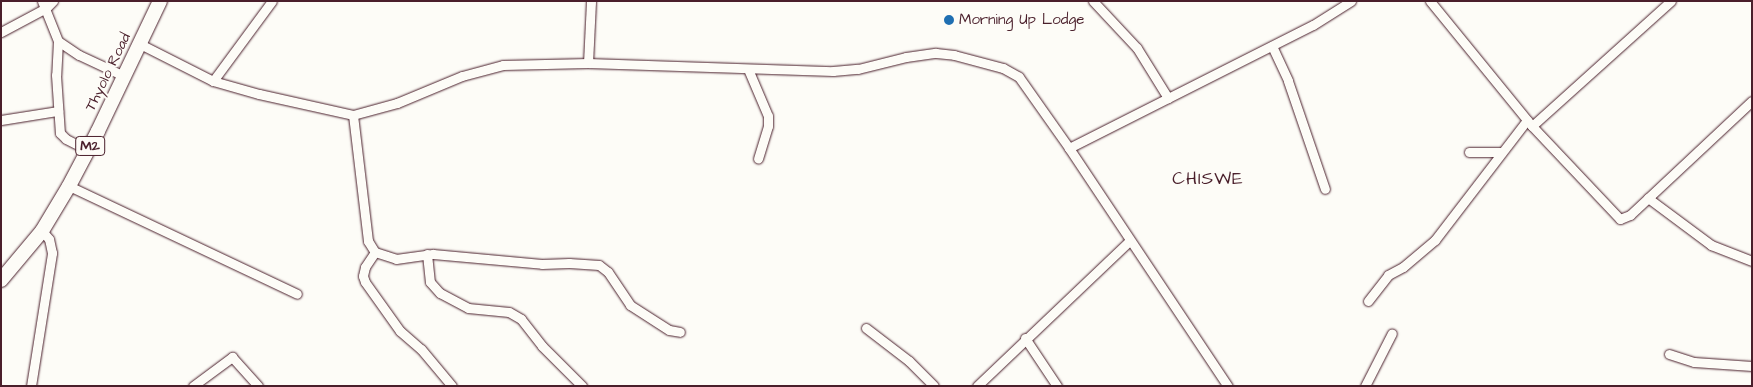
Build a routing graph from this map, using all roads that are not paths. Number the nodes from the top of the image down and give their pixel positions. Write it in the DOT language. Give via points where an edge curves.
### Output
graph roads {
  1 [pos="160,1"];
  2 [pos="272,1"];
  3 [pos="591,1"];
  4 [pos="1093,1"];
  5 [pos="1351,1"];
  6 [pos="1430,1"];
  7 [pos="1672,1"];
  8 [pos="47,4"];
  9 [pos="1,32"];
  10 [pos="58,40"];
  11 [pos="140,44"];
  12 [pos="1272,46"];
  13 [pos="588,63"];
  14 [pos="748,69"];
  15 [pos="124,76"];
  16 [pos="213,81"];
  17 [pos="1168,98"];
  18 [pos="1752,101"];
  19 [pos="58,111"];
  20 [pos="354,115"];
  21 [pos="1,120"];
  22 [pos="1530,123"];
  23 [pos="1069,148"];
  24 [pos="88,150"];
  25 [pos="1469,152"];
  26 [pos="1501,152"];
  27 [pos="758,158"];
  28 [pos="69,186"];
  29 [pos="1325,188"];
  30 [pos="1648,198"];
  31 [pos="42,231"];
  32 [pos="1129,241"];
  33 [pos="374,252"];
  34 [pos="427,254"];
  35 [pos="1752,261"];
  36 [pos="1,280"];
  37 [pos="297,294"];
  38 [pos="1368,301"];
  39 [pos="866,328"];
  40 [pos="680,332"];
  41 [pos="1392,333"];
  42 [pos="1025,338"];
  43 [pos="1669,354"];
  44 [pos="1752,366"];
  45 [pos="31,386"];
  46 [pos="193,386"];
  47 [pos="258,386"];
  48 [pos="452,386"];
  49 [pos="582,386"];
  50 [pos="934,386"];
  51 [pos="977,386"];
  52 [pos="1057,386"];
  53 [pos="1228,386"];
  54 [pos="1364,386"];
  1 -- 11 [label="highway, Thyolo Road / M2"];
  2 -- 16 [label="street"];
  3 -- 13 [label="street"];
  4 -- 17 [label="street" via="1137,48"];
  5 -- 12 [label="street"];
  6 -- 22 [label="street"];
  7 -- 22 [label="street"];
  8 -- 9 [label="street"];
  8 -- 10 [label="street"];
  10 -- 15 [label="street" via="79,55"];
  10 -- 19 [label="street"];
  11 -- 15 [label="highway, Thyolo Road / M2"];
  11 -- 16 [label="street"];
  12 -- 17 [label="street"];
  12 -- 29 [label="street" via="1288,81"];
  13 -- 14 [label="street"];
  13 -- 20 [label="street" via="515,64 489,68 397,103"];
  14 -- 23 [label="street" via="858,69 936,53 979,60 1019,78"];
  14 -- 27 [label="street" via="768,116"];
  15 -- 24 [label="highway, Thyolo Road / M2"];
  16 -- 20 [label="street"];
  17 -- 23 [label="street"];
  18 -- 30 [label="street"];
  19 -- 21 [label="street"];
  19 -- 24 [label="street" via="62,137"];
  20 -- 33 [label="street" via="368,241"];
  22 -- 26 [label="street"];
  22 -- 30 [label="street" via="1617,218 1624,219"];
  23 -- 32 [label="street"];
  24 -- 28 [label="highway, Thyolo Road / M2"];
  25 -- 26 [label="street"];
  26 -- 38 [label="street" via="1435,240 1403,267 1388,275"];
  28 -- 31 [label="highway, Thyolo Road / M2"];
  28 -- 37 [label="street"];
  30 -- 35 [label="street" via="1711,245"];
  31 -- 36 [label="highway, Thyolo Road / M2"];
  31 -- 45 [label="street" via="49,238 52,253"];
  32 -- 42 [label="street"];
  32 -- 53 [label="street"];
  33 -- 34 [label="street" via="396,259"];
  33 -- 48 [label="street" via="365,267 363,276 366,282 400,331 421,349"];
  34 -- 40 [label="street" via="542,264 600,265 630,304 669,330"];
  34 -- 49 [label="street" via="430,282 440,293 468,308 509,312 521,319 542,346"];
  39 -- 50 [label="street" via="909,361"];
  41 -- 54 [label="street"];
  42 -- 51 [label="street"];
  42 -- 52 [label="street"];
  43 -- 44 [label="street" via="1694,362"];
  46 -- 47 [label="street" via="232,357"];
}
